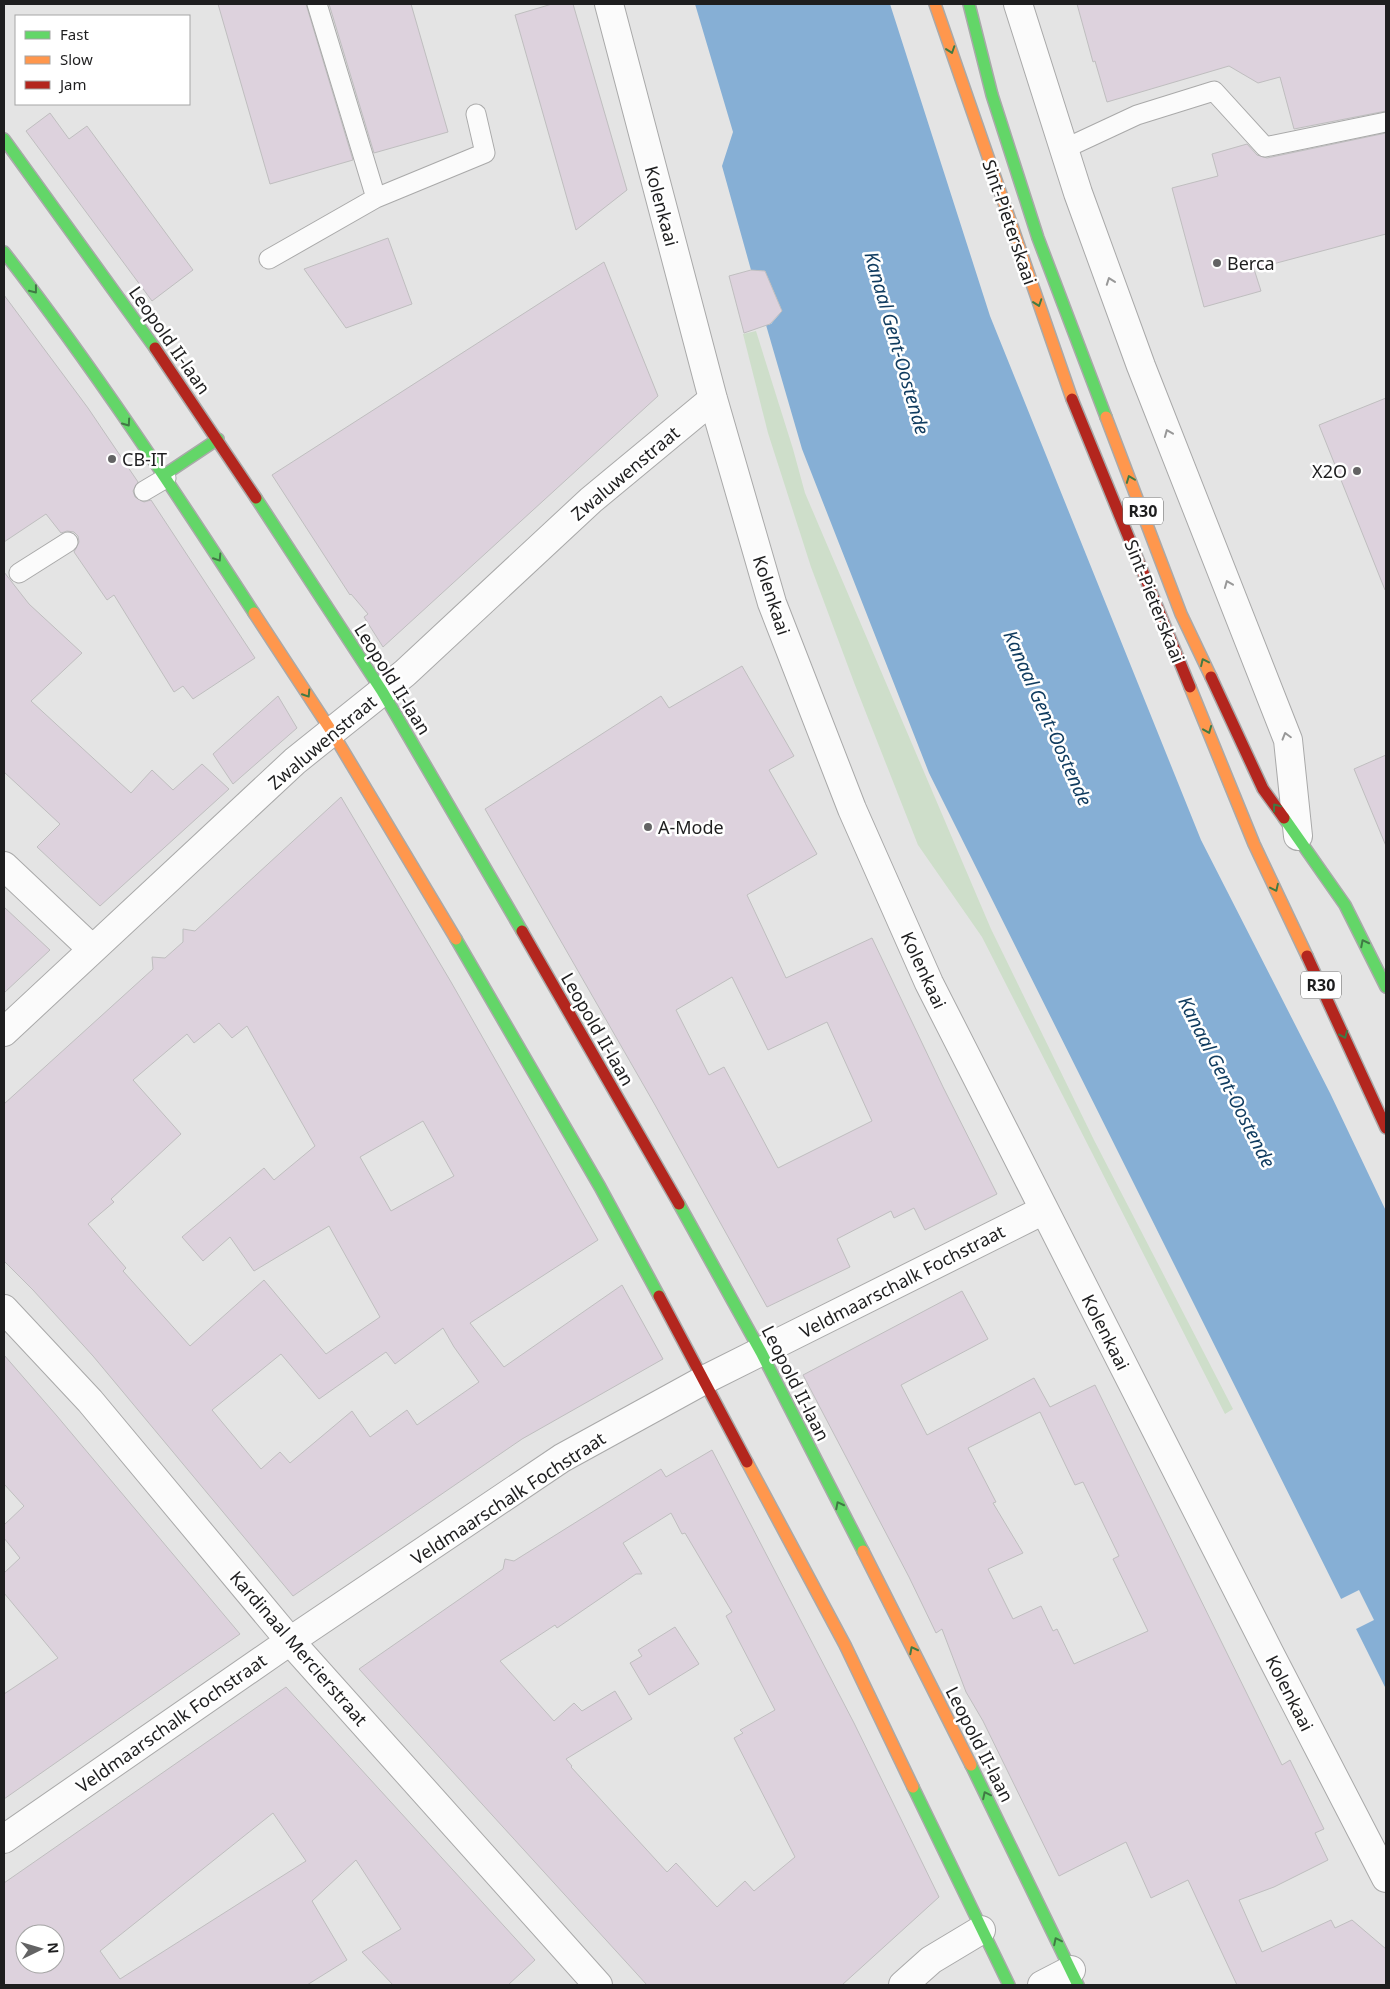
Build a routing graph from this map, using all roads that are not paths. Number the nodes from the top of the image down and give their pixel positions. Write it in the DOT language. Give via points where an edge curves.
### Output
graph roads {
  1 [pos="317,4"];
  2 [pos="608,4"];
  3 [pos="935,4"];
  4 [pos="969,4"];
  5 [pos="1018,4"];
  6 [pos="476,114"];
  7 [pos="1386,122"];
  8 [pos="4,139"];
  9 [pos="1064,149"];
  10 [pos="376,198"];
  11 [pos="4,252"];
  12 [pos="269,259"];
  13 [pos="713,399"];
  14 [pos="218,439"];
  15 [pos="165,477"];
  16 [pos="144,491"];
  17 [pos="68,542"];
  18 [pos="19,573"];
  19 [pos="382,691"];
  20 [pos="332,732"];
  21 [pos="1298,836"];
  22 [pos="4,866"];
  23 [pos="92,950"];
  24 [pos="1386,987"];
  25 [pos="4,1032"];
  26 [pos="1386,1128"];
  27 [pos="1044,1210"];
  28 [pos="4,1309"];
  29 [pos="761,1352"];
  30 [pos="704,1380"];
  31 [pos="290,1641"];
  32 [pos="4,1839"];
  33 [pos="1386,1878"];
  34 [pos="981,1930"];
  35 [pos="1075,1978"];
  36 [pos="589,1982"];
  37 [pos="903,1985"];
  38 [pos="1008,1985"];
  39 [pos="1042,1985"];
  1 -- 10 [label="lane"];
  2 -- 13 [label="street, Kolenkaai"];
  3 -- 26 [label="street, Sint-Pieterskaai / R30, one-way" via="1068,390 1254,844"];
  21 -- 4 [label="street, Sint-Pieterskaai / R30, one-way" via="1263,789 1182,614 1038,238 992,95"];
  5 -- 9 [label="street, Sint-Pieterskaai"];
  6 -- 10 [label="lane" via="485,153"];
  7 -- 9 [label="lane" via="1265,147 1214,91 1137,115"];
  8 -- 14 [label="street, Leopold II-laan"];
  21 -- 9 [label="street, Sint-Pieterskaai, one-way" via="1288,740 1142,366"];
  10 -- 12 [label="lane"];
  11 -- 15 [label="street, one-way" via="52,314"];
  13 -- 19 [label="street, Zwaluwenstraat" via="591,500"];
  13 -- 27 [label="street, Kolenkaai" via="772,603 852,809 929,983"];
  14 -- 15 [label="street"];
  14 -- 19 [label="street, Leopold II-laan"];
  15 -- 16 [label="lane"];
  15 -- 20 [label="street, one-way"];
  17 -- 18 [label="lane"];
  19 -- 20 [label="street, Zwaluwenstraat"];
  19 -- 29 [label="street, Leopold II-laan" via="654,1160"];
  20 -- 23 [label="street, Zwaluwenstraat" via="295,761"];
  20 -- 30 [label="street" via="509,1028 600,1187"];
  24 -- 21 [label="street, Sint-Pieterskaai / R30, one-way" via="1345,905"];
  22 -- 23 [label="street"];
  23 -- 25 [label="street, Zwaluwenstraat"];
  27 -- 29 [label="street, Veldmaarschalk Fochstraat"];
  27 -- 33 [label="street, Kolenkaai"];
  28 -- 31 [label="street, Kardinaal Mercierstraat" via="90,1401"];
  29 -- 30 [label="street, Veldmaarschalk Fochstraat"];
  35 -- 29 [label="street, Leopold II-laan, one-way" via="972,1766"];
  30 -- 31 [label="street, Veldmaarschalk Fochstraat" via="562,1458"];
  30 -- 34 [label="street" via="845,1645"];
  31 -- 32 [label="street, Veldmaarschalk Fochstraat"];
  31 -- 36 [label="street, Kardinaal Mercierstraat"];
  34 -- 37 [label="street" via="931,1960"];
  34 -- 38 [label="street"];
  35 -- 39 [label="street"];
}
